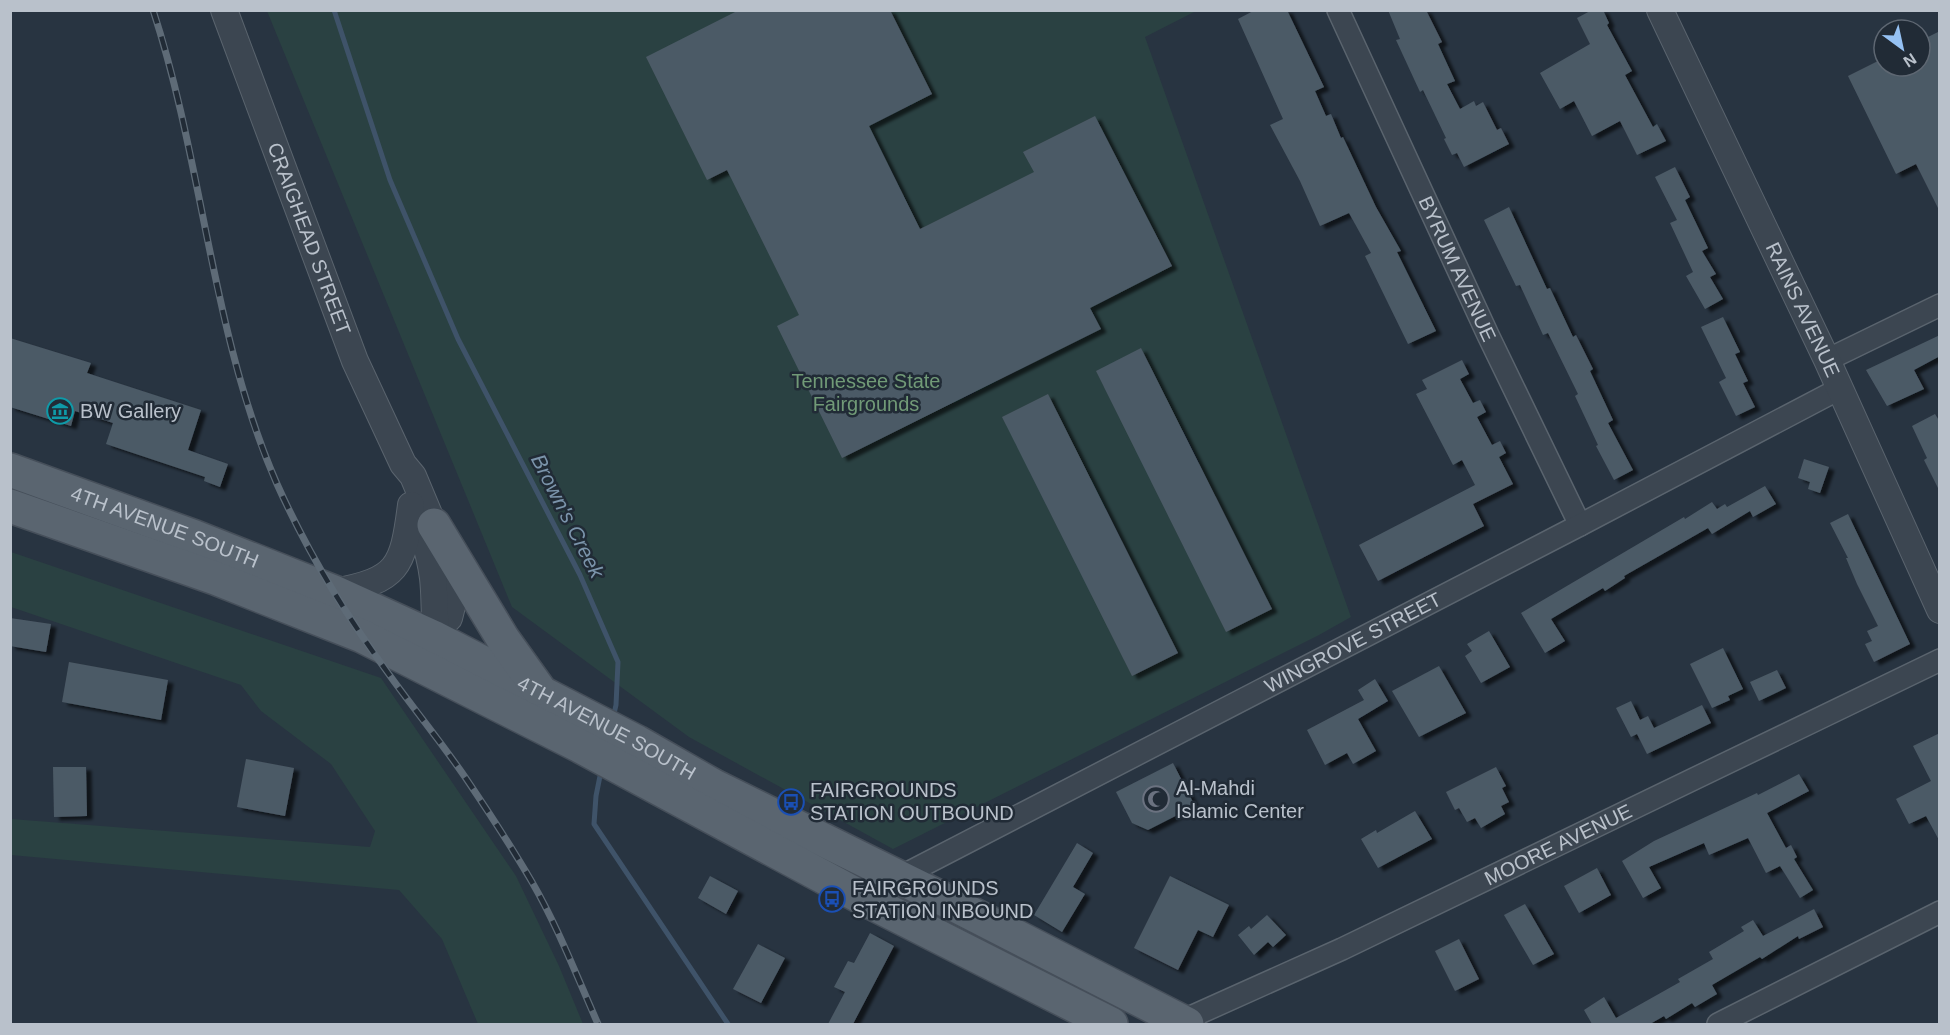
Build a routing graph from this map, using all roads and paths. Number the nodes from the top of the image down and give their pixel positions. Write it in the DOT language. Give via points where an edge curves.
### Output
graph roads {
  1 [pos="224,10"];
  2 [pos="1338,10"];
  3 [pos="1660,10"];
  4 [pos="1940,305"];
  5 [pos="1827,360"];
  6 [pos="1839,389"];
  7 [pos="10,470"];
  8 [pos="10,506"];
  9 [pos="422,515"];
  10 [pos="1580,525"];
  11 [pos="334,592"];
  12 [pos="1940,610"];
  13 [pos="430,644"];
  14 [pos="1940,660"];
  15 [pos="543,694"];
  16 [pos="586,733"];
  17 [pos="631,756"];
  18 [pos="900,877"];
  19 [pos="870,902"];
  20 [pos="1940,912"];
  21 [pos="1112,1024"];
  22 [pos="1181,1024"];
  23 [pos="1718,1024"];
  1 -- 9 [label="street, CRAIGHEAD STREET" via="356,361 403,464 414,476"];
  2 -- 10 [label="street, BYRUM AVENUE"];
  3 -- 5 [label="street, RAINS AVENUE"];
  4 -- 5 [label="street"];
  5 -- 6 [label="street, RAINS AVENUE"];
  6 -- 10 [label="street, WINGROVE STREET"];
  6 -- 12 [label="street, RAINS AVENUE"];
  7 -- 11 [label="main road, 4TH AVENUE SOUTH"];
  8 -- 13 [label="main road, 4TH AVENUE SOUTH" via="215,578 362,636"];
  9 -- 11 [label="street" via="396,565 377,582"];
  9 -- 13 [label="street, CRAIGHEAD STREET" via="451,568 454,598 449,618"];
  9 -- 15 [label="main road"];
  10 -- 18 [label="street, WINGROVE STREET"];
  11 -- 13 [label="main road, 4TH AVENUE SOUTH"];
  13 -- 15 [label="main road, 4TH AVENUE SOUTH"];
  13 -- 16 [label="main road, 4TH AVENUE SOUTH"];
  14 -- 22 [label="street, MOORE AVENUE"];
  15 -- 16 [label="main road, 4TH AVENUE SOUTH"];
  16 -- 17 [label="main road, 4TH AVENUE SOUTH"];
  17 -- 18 [label="main road, 4TH AVENUE SOUTH" via="714,786"];
  17 -- 19 [label="main road, 4TH AVENUE SOUTH"];
  18 -- 19 [label="street, WINGROVE STREET"];
  18 -- 22 [label="main road, 4TH AVENUE SOUTH"];
  19 -- 21 [label="main road, 4TH AVENUE SOUTH"];
  20 -- 23 [label="street"];
}
